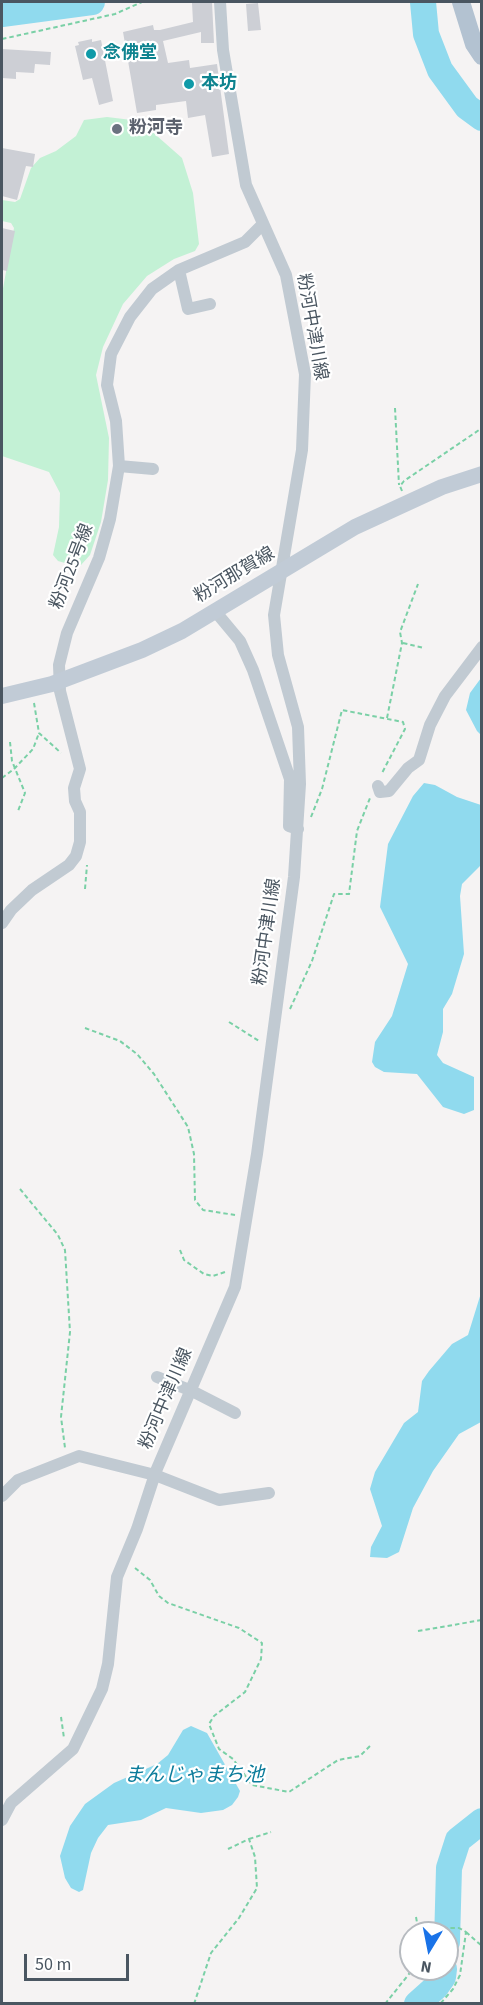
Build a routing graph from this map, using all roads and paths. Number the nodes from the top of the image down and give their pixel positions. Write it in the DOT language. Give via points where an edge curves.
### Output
graph roads {
  1 [pos="142,2"];
  2 [pos="220,2"];
  3 [pos="461,2"];
  4 [pos="2,39"];
  5 [pos="482,56"];
  6 [pos="262,225"];
  7 [pos="179,270"];
  8 [pos="210,304"];
  9 [pos="395,408"];
  10 [pos="479,430"];
  11 [pos="119,466"];
  12 [pos="153,469"];
  13 [pos="482,474"];
  14 [pos="400,486"];
  15 [pos="408,503"];
  16 [pos="418,584"];
  17 [pos="215,611"];
  18 [pos="402,643"];
  19 [pos="482,647"];
  20 [pos="424,648"];
  21 [pos="32,689"];
  22 [pos="2,696"];
  23 [pos="387,718"];
  24 [pos="39,733"];
  25 [pos="10,742"];
  26 [pos="67,759"];
  27 [pos="14,769"];
  28 [pos="2,778"];
  29 [pos="378,786"];
  30 [pos="18,811"];
  31 [pos="298,830"];
  32 [pos="2,923"];
  33 [pos="285,1019"];
  34 [pos="229,1022"];
  35 [pos="85,1028"];
  36 [pos="271,1043"];
  37 [pos="20,1189"];
  38 [pos="248,1217"];
  39 [pos="180,1250"];
  40 [pos="242,1260"];
  41 [pos="157,1377"];
  42 [pos="192,1391"];
  43 [pos="235,1413"];
  44 [pos="71,1458"];
  45 [pos="155,1475"];
  46 [pos="269,1493"];
  47 [pos="2,1496"];
  48 [pos="122,1562"];
  49 [pos="482,1620"];
  50 [pos="418,1630"];
  51 [pos="370,1746"];
  52 [pos="2,1820"];
  53 [pos="271,1832"];
  54 [pos="249,1839"];
  55 [pos="228,1848"];
  56 [pos="416,1917"];
  57 [pos="417,1921"];
  58 [pos="459,1928"];
  59 [pos="465,1932"];
  60 [pos="482,1946"];
  61 [pos="404,1981"];
  62 [pos="194,2004"];
  63 [pos="385,2004"];
  64 [pos="440,2004"];
  1 -- 4 [label="path" via="115,14"];
  2 -- 6 [label="street, 粉河中津川線" via="223,50 246,185"];
  3 -- 5 [label="main road" via="474,44"];
  6 -- 7 [label="street, 粉河25号線" via="245,242"];
  6 -- 31 [label="street, 粉河中津川線" via="286,275 304,374 306,413 302,450 274,615 278,655 298,727"];
  7 -- 8 [label="street" via="188,309"];
  7 -- 11 [label="street, 粉河25号線" via="142,300 111,354 107,385 116,421"];
  9 -- 14 [label="path"];
  10 -- 14 [label="path"];
  11 -- 12 [label="street"];
  11 -- 32 [label="street, 粉河25号線" via="99,558 67,633 59,664 60,691 80,769 75,794 80,812 80,842 69,865 32,890"];
  13 -- 15 [label="main road, 粉河那賀線"];
  14 -- 15 [label="path"];
  15 -- 17 [label="main road, 粉河那賀線" via="355,528"];
  16 -- 18 [label="path" via="400,632"];
  17 -- 21 [label="main road, 粉河那賀線" via="142,651"];
  17 -- 31 [label="street" via="240,641 253,670 290,779 289,826"];
  18 -- 20 [label="path"];
  18 -- 23 [label="path"];
  19 -- 29 [label="street" via="445,696 419,760 389,791 380,792"];
  21 -- 22 [label="main road, 粉河那賀線"];
  21 -- 24 [label="path"];
  23 -- 29 [label="path" via="403,722 405,729"];
  23 -- 31 [label="path" via="342,710 314,814"];
  24 -- 26 [label="path"];
  24 -- 27 [label="path" via="33,749"];
  25 -- 27 [label="path"];
  27 -- 28 [label="path"];
  27 -- 30 [label="path" via="25,792"];
  29 -- 33 [label="path" via="357,831 350,894 334,894 312,961"];
  31 -- 36 [label="street, 粉河中津川線"];
  34 -- 36 [label="path" via="252,1038"];
  35 -- 38 [label="path" via="120,1041 138,1054 182,1116 192,1140 193,1192 199,1207"];
  36 -- 38 [label="street, 粉河中津川線"];
  37 -- 44 [label="path" via="58,1234 65,1250 70,1332 61,1429 64,1447"];
  38 -- 40 [label="street, 粉河中津川線"];
  39 -- 40 [label="path" via="184,1260 195,1269 213,1276"];
  40 -- 42 [label="street, 粉河中津川線" via="235,1287"];
  41 -- 42 [label="street"];
  42 -- 43 [label="street"];
  42 -- 45 [label="street, 粉河中津川線"];
  44 -- 45 [label="street" via="79,1456"];
  44 -- 47 [label="street" via="18,1480"];
  45 -- 46 [label="street" via="219,1500"];
  45 -- 48 [label="street, 粉河中津川線"];
  48 -- 51 [label="path" via="142,1571 168,1603 239,1628 262,1643 261,1659 245,1692 208,1724 219,1749 252,1785 289,1792 338,1760 360,1756"];
  48 -- 52 [label="street, 粉河中津川線" via="113,1595 108,1664 102,1689 83,1731 73,1749 11,1803"];
  49 -- 50 [label="path"];
  53 -- 54 [label="path"];
  54 -- 55 [label="path"];
  54 -- 62 [label="path" via="255,1857 257,1888 211,1953"];
  56 -- 57 [label="path"];
  58 -- 59 [label="path"];
  59 -- 60 [label="path"];
  59 -- 64 [label="path" via="460,1975"];
  61 -- 63 [label="path"];
}
